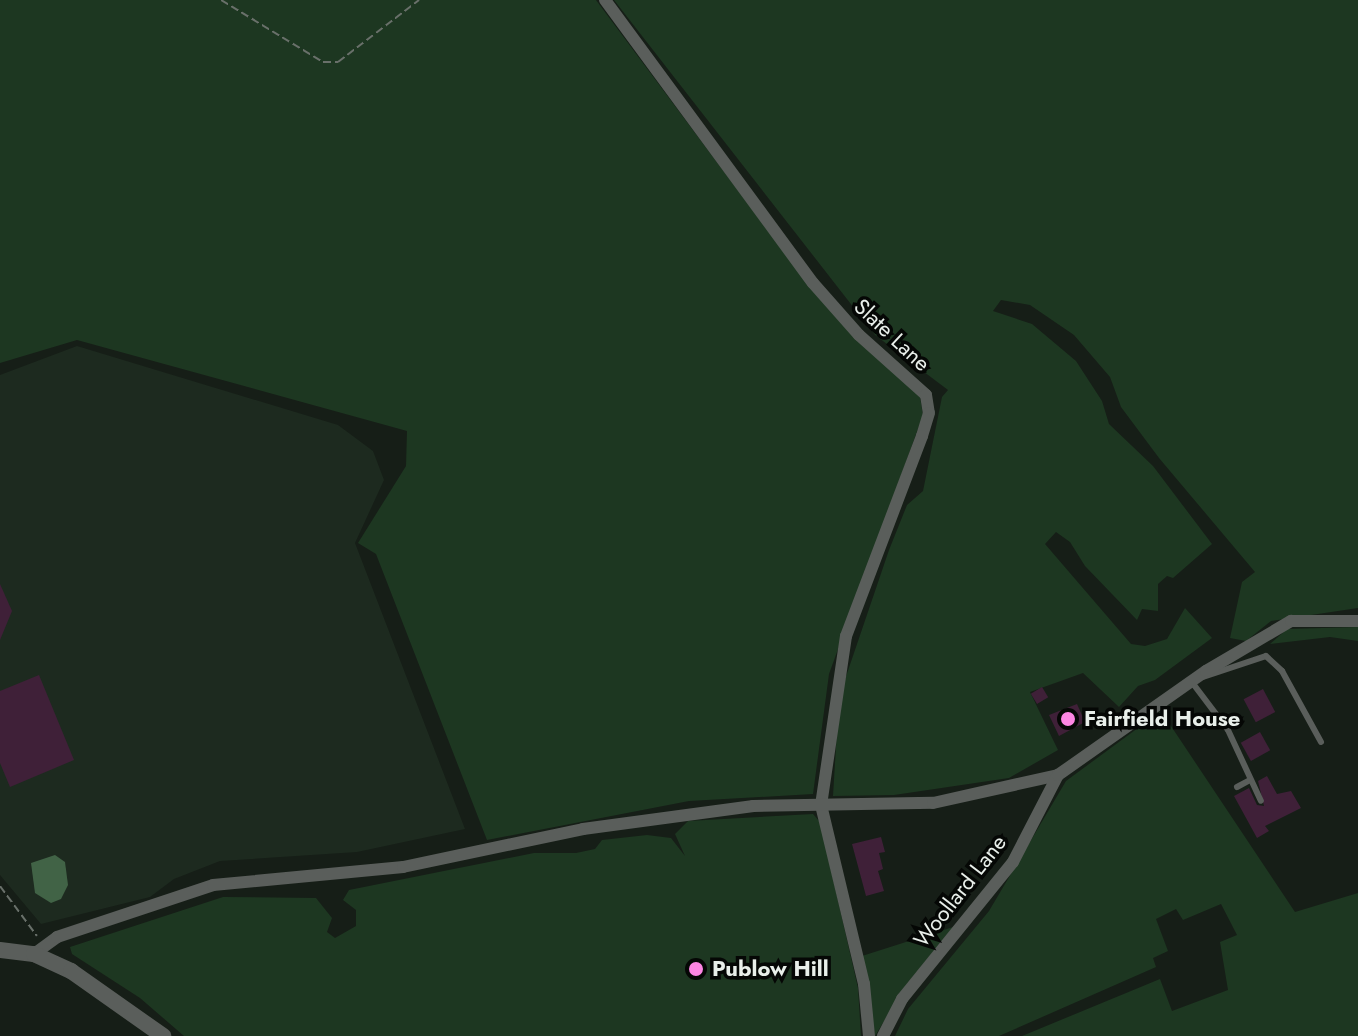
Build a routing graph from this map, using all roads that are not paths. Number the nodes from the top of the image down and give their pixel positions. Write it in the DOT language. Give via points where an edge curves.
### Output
graph roads {
  1 [pos="605,0"];
  2 [pos="1358,621"];
  3 [pos="1194,680"];
  4 [pos="1321,742"];
  5 [pos="1058,775"];
  6 [pos="1250,780"];
  7 [pos="1237,787"];
  8 [pos="1261,801"];
  9 [pos="821,805"];
  10 [pos="39,949"];
  11 [pos="0,950"];
  12 [pos="163,1036"];
  13 [pos="869,1036"];
  14 [pos="883,1036"];
  1 -- 9 [label="street, Slate Lane" via="813,283 859,335 926,395 929,413 922,436 846,636"];
  2 -- 3 [label="street, Woollard Lane" via="1291,621"];
  3 -- 4 [label="lane" via="1266,656 1282,671"];
  3 -- 5 [label="street, Woollard Lane"];
  3 -- 6 [label="lane" via="1228,730"];
  5 -- 9 [label="street" via="933,803"];
  5 -- 14 [label="street, Woollard Lane" via="1013,862 902,999"];
  6 -- 7 [label="lane"];
  6 -- 8 [label="lane"];
  9 -- 10 [label="street" via="671,816 403,867 213,885"];
  9 -- 13 [label="street" via="864,984"];
  10 -- 11 [label="street"];
  10 -- 12 [label="street"];
}
